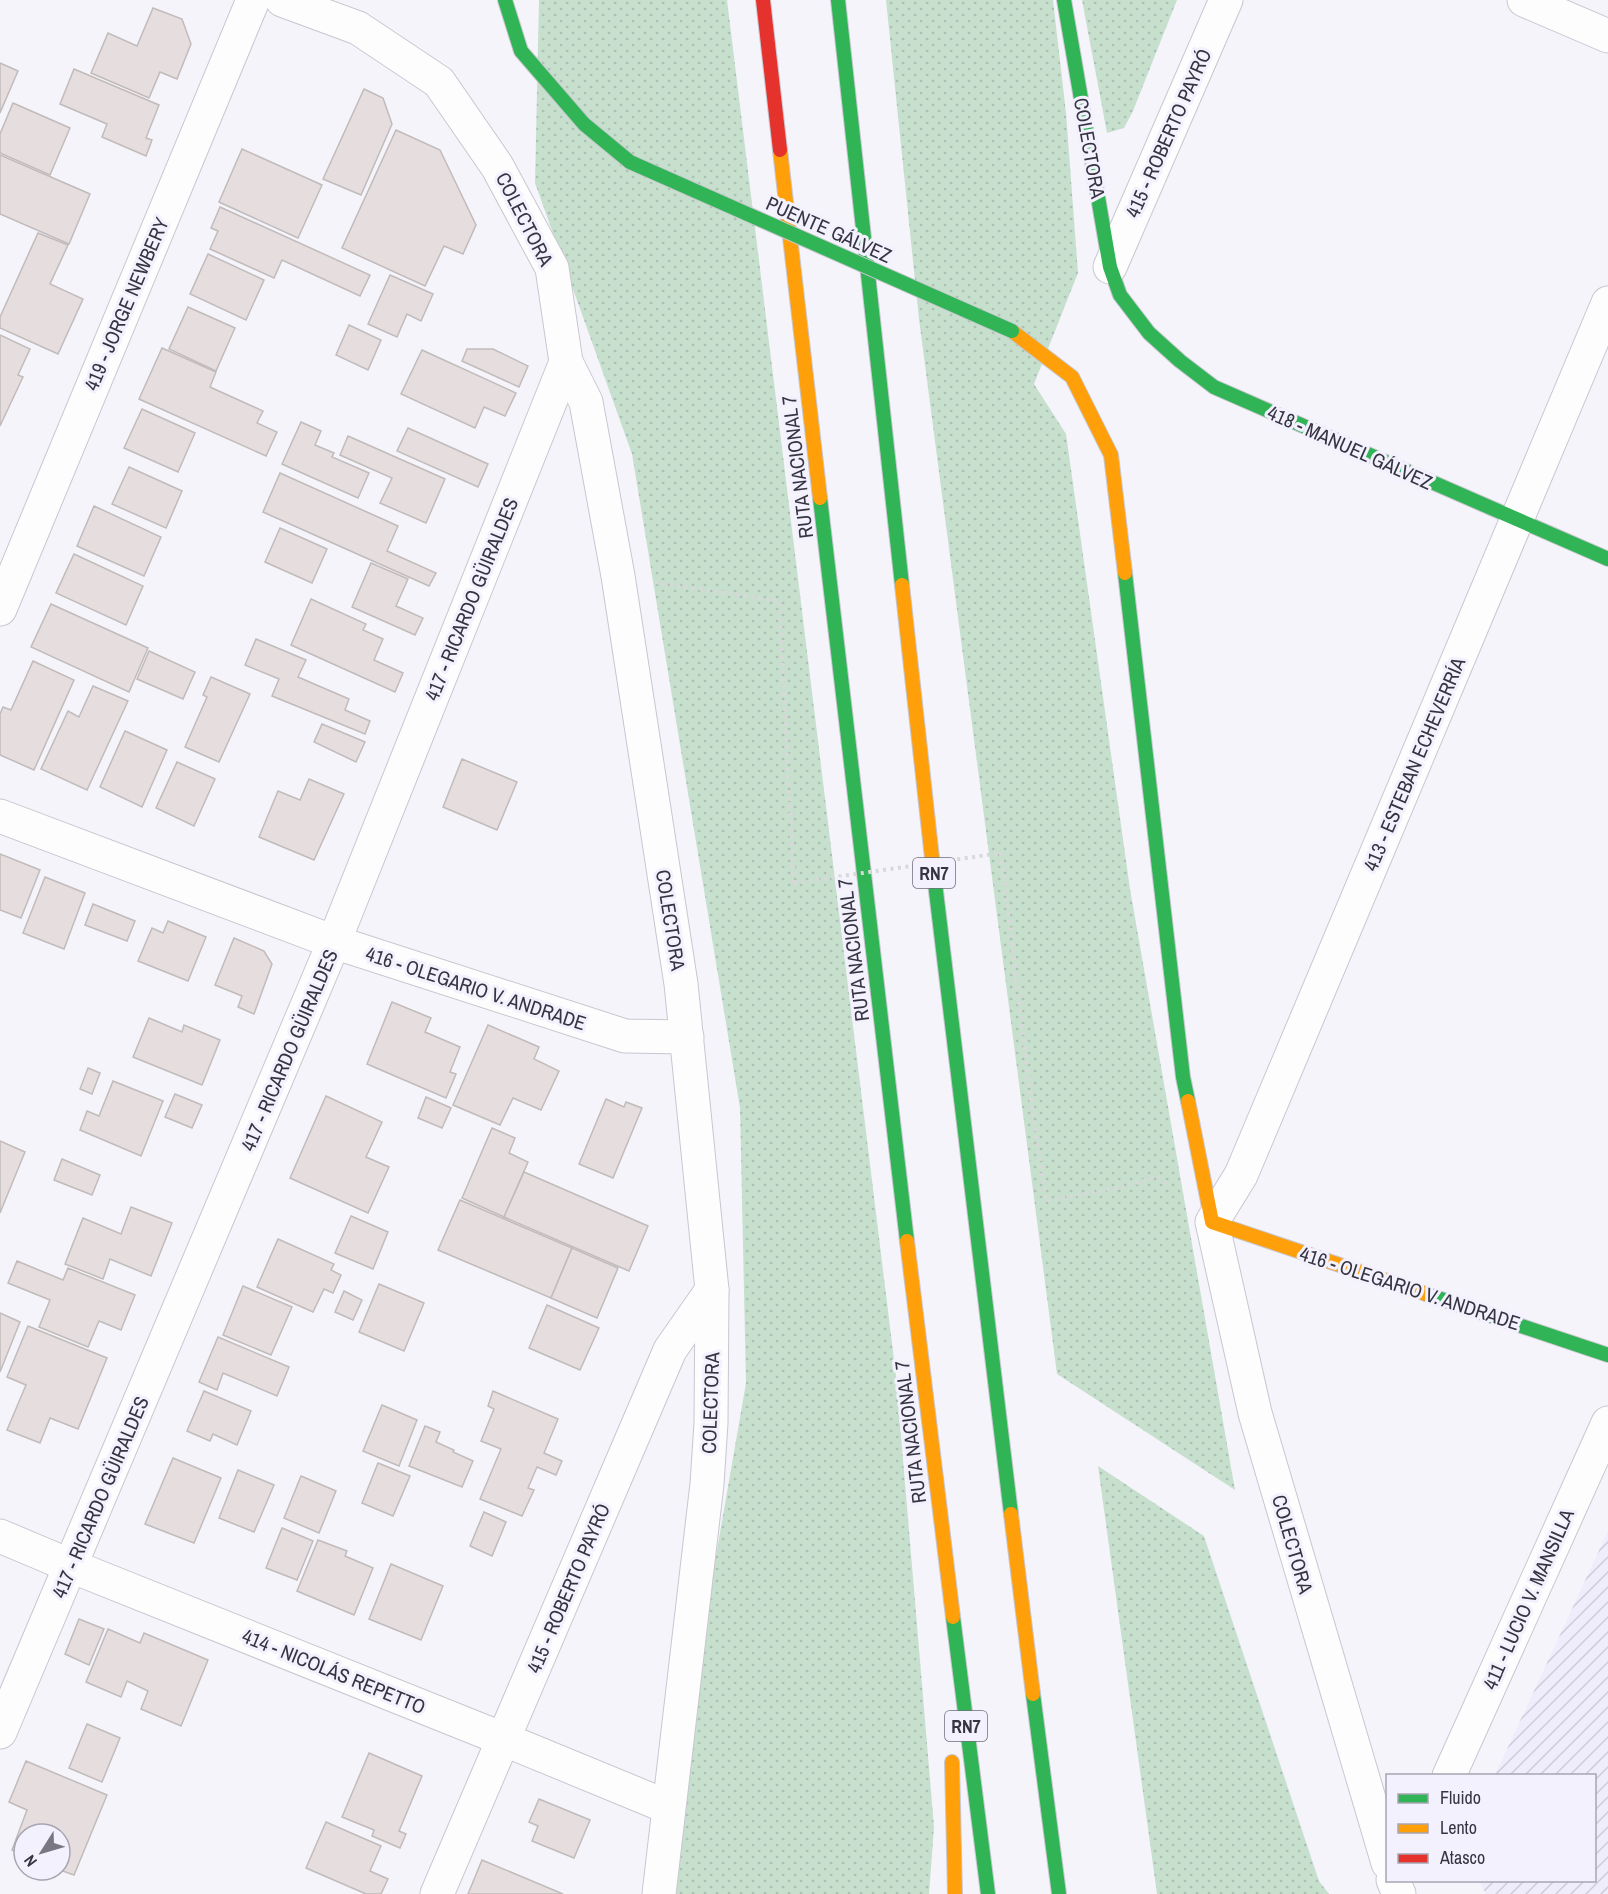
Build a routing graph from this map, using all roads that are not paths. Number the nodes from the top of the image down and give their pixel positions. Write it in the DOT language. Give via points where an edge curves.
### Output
graph roads {
  1 [pos="253,0"];
  2 [pos="282,0"];
  3 [pos="505,0"];
  4 [pos="763,0"];
  5 [pos="838,0"];
  6 [pos="1064,0"];
  7 [pos="1226,0"];
  8 [pos="1524,0"];
  9 [pos="1608,36"];
  10 [pos="1115,281"];
  11 [pos="1608,303"];
  12 [pos="566,362"];
  13 [pos="1517,520"];
  14 [pos="1608,559"];
  15 [pos="0,609"];
  16 [pos="0,816"];
  17 [pos="334,942"];
  18 [pos="687,1037"];
  19 [pos="1212,1222"];
  20 [pos="712,1290"];
  21 [pos="1608,1354"];
  22 [pos="1608,1423"];
  23 [pos="0,1536"];
  24 [pos="945,1559"];
  25 [pos="70,1566"];
  26 [pos="950,1701"];
  27 [pos="0,1732"];
  28 [pos="503,1739"];
  29 [pos="1040,1744"];
  30 [pos="951,1748"];
  31 [pos="1450,1774"];
  32 [pos="668,1807"];
  33 [pos="1386,1853"];
  34 [pos="437,1894"];
  35 [pos="659,1894"];
  36 [pos="955,1894"];
  37 [pos="988,1894"];
  38 [pos="1059,1894"];
  39 [pos="1072,1894"];
  1 -- 15 [label="street, 419 - JORGE NEWBERY"];
  2 -- 12 [label="street, COLECTORA" via="358,28 439,82 497,166 552,268"];
  3 -- 19 [label="main road, PUENTE GÁLVEZ, bridge" via="521,51 584,123 630,162 1012,331 1072,377 1111,455 1183,1077"];
  4 -- 24 [label="main road, RUTA NACIONAL 7 / RN7"];
  5 -- 29 [label="main road, RN7" via="926,808"];
  6 -- 10 [label="main road, COLECTORA"];
  7 -- 10 [label="street, 415 - ROBERTO PAYRÓ"];
  8 -- 9 [label="street"];
  10 -- 13 [label="main road, 418 - MANUEL GÁLVEZ" via="1149,333 1214,387"];
  11 -- 13 [label="street, 413 - ESTEBAN ECHEVERRÍA"];
  12 -- 17 [label="street, 417 - RICARDO GÜIRALDES"];
  12 -- 18 [label="street, COLECTORA" via="586,402 618,576"];
  13 -- 14 [label="main road, 418 - MANUEL GÁLVEZ"];
  13 -- 19 [label="street, 413 - ESTEBAN ECHEVERRÍA" via="1241,1175"];
  16 -- 17 [label="street, 416 - OLEGARIO V. ANDRADE"];
  17 -- 18 [label="street, 416 - OLEGARIO V. ANDRADE" via="625,1036"];
  17 -- 25 [label="street, 417 - RICARDO GÜIRALDES"];
  18 -- 20 [label="street, COLECTORA"];
  19 -- 21 [label="main road, 416 - OLEGARIO V. ANDRADE"];
  19 -- 33 [label="street, COLECTORA" via="1255,1413"];
  20 -- 28 [label="street, 415 - ROBERTO PAYRÓ" via="670,1350"];
  20 -- 32 [label="street, COLECTORA" via="711,1423 706,1484"];
  22 -- 31 [label="street, 411 - LUCIO V. MANSILLA"];
  23 -- 25 [label="street, 414 - NICOLÁS REPETTO"];
  24 -- 26 [label="main road"];
  24 -- 37 [label="main road, RUTA NACIONAL 7 / RN7"];
  25 -- 27 [label="street, 417 - RICARDO GÜIRALDES"];
  25 -- 28 [label="street, 414 - NICOLÁS REPETTO"];
  28 -- 32 [label="street, 414 - NICOLÁS REPETTO"];
  28 -- 34 [label="street, 415 - ROBERTO PAYRÓ"];
  29 -- 38 [label="main road, RN7"];
  29 -- 39 [label="main road"];
  30 -- 36 [label="main road"];
  32 -- 35 [label="street, COLECTORA"];
}
